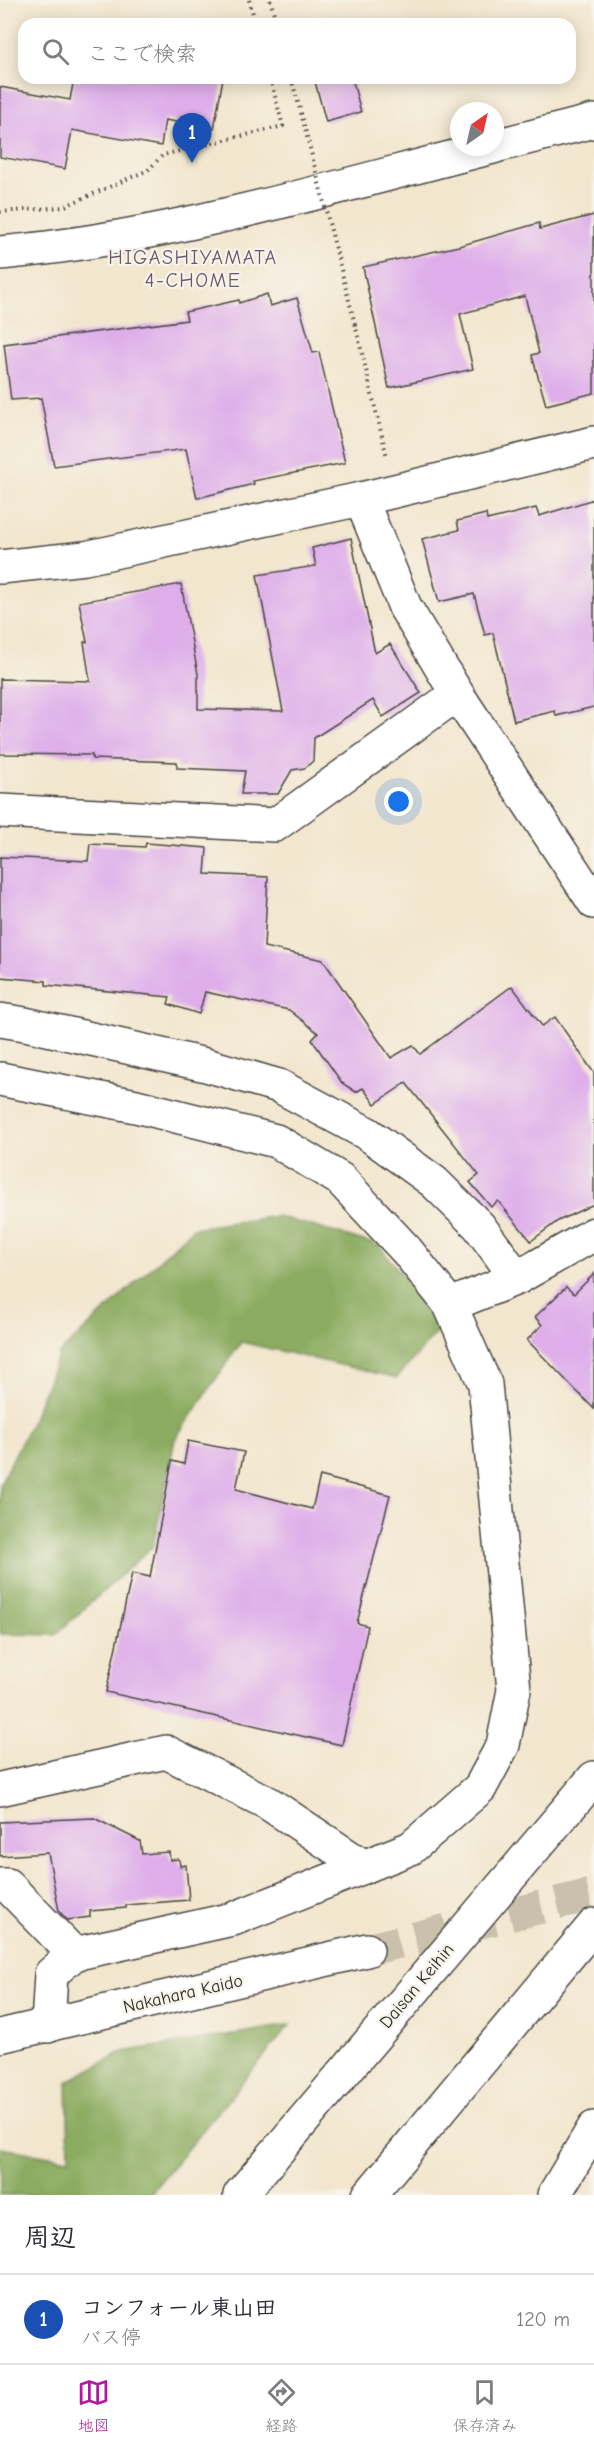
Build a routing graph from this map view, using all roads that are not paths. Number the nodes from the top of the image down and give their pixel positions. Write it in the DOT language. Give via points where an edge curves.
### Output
graph roads {
  1 [pos="594,121"];
  2 [pos="504,144"];
  3 [pos="458,156"];
  4 [pos="0,253"];
  5 [pos="594,443"];
  6 [pos="361,499"];
  7 [pos="0,567"];
  8 [pos="458,694"];
  9 [pos="0,811"];
  10 [pos="594,902"];
  11 [pos="0,1020"];
  12 [pos="0,1078"];
  13 [pos="594,1234"];
  14 [pos="517,1278"];
  15 [pos="450,1305"];
  16 [pos="594,1778"];
  17 [pos="0,1789"];
  18 [pos="364,1867"];
  19 [pos="0,1885"];
  20 [pos="594,1925"];
  21 [pos="367,1950"];
  22 [pos="74,1954"];
  23 [pos="48,2026"];
  24 [pos="0,2036"];
  25 [pos="594,2128"];
  26 [pos="240,2195"];
  27 [pos="369,2195"];
  28 [pos="554,2195"];
  1 -- 2 [label="main road"];
  3 -- 4 [label="main road" via="228,214 66,247"];
  5 -- 6 [label="main road"];
  6 -- 7 [label="main road" via="85,558"];
  6 -- 8 [label="main road" via="405,607"];
  8 -- 9 [label="main road" via="275,825"];
  8 -- 10 [label="main road"];
  11 -- 14 [label="main road" via="206,1065 279,1086 369,1134 434,1182 479,1226"];
  12 -- 15 [label="main road" via="276,1141 340,1179 407,1251"];
  13 -- 14 [label="main road"];
  14 -- 15 [label="main road"];
  15 -- 18 [label="main road" via="486,1384 514,1690 503,1745 480,1788 411,1848"];
  16 -- 26 [label="main road, Daisan Keihin"];
  17 -- 18 [label="main road" via="166,1752 268,1803"];
  18 -- 22 [label="main road" via="233,1919"];
  19 -- 22 [label="main road" via="7,1886"];
  20 -- 27 [label="main road"];
  21 -- 23 [label="main road, Nakahara Kaido"];
  22 -- 23 [label="main road" via="51,1974"];
  23 -- 24 [label="main road, Nakahara Kaido"];
  25 -- 28 [label="main road"];
}
